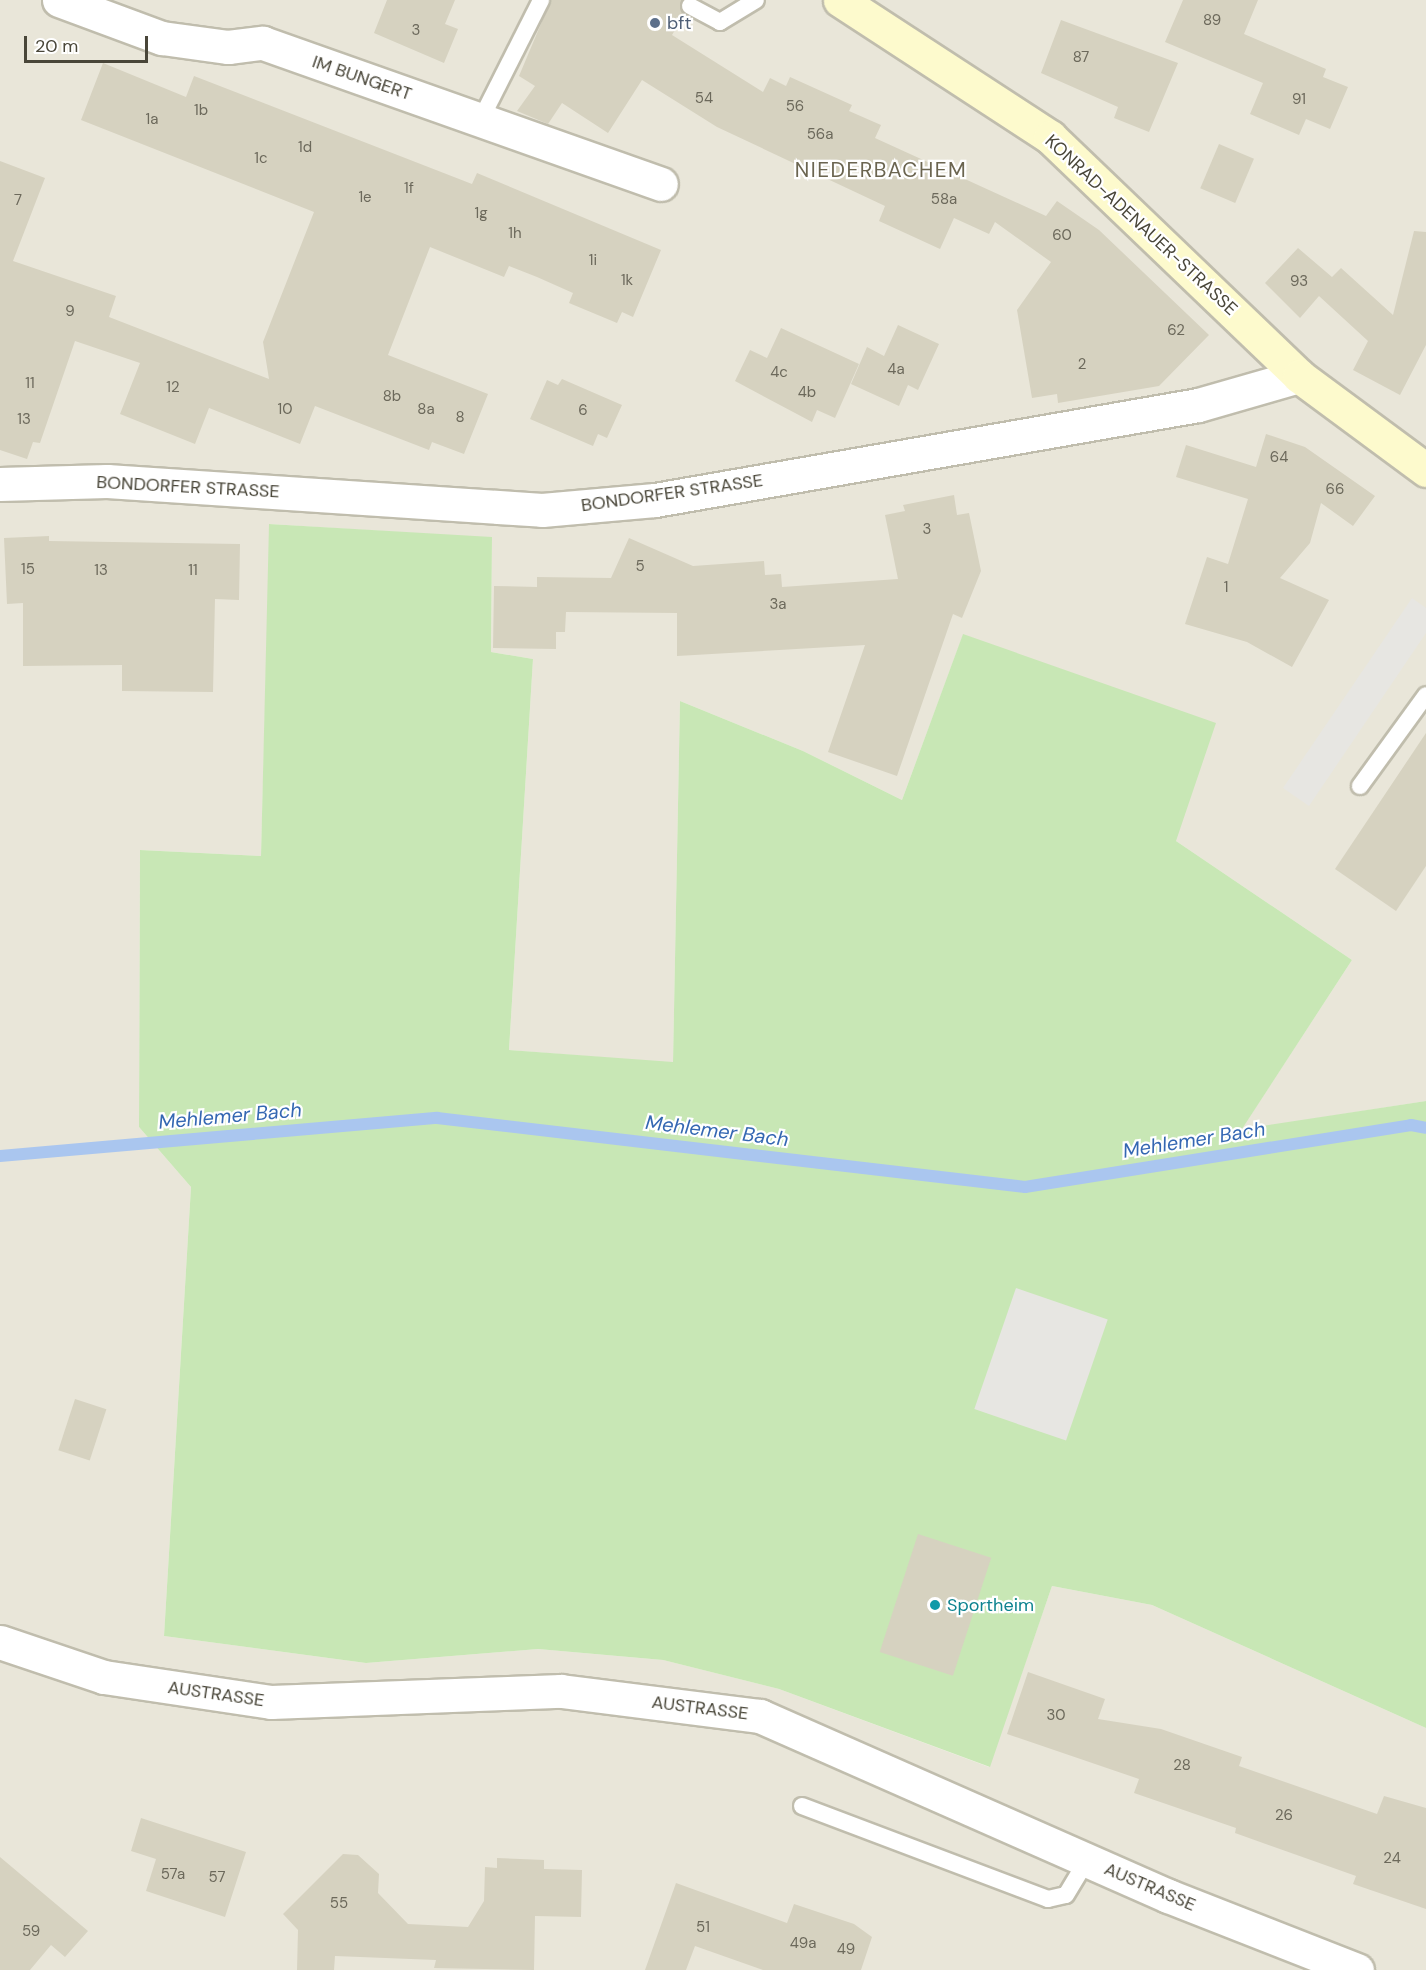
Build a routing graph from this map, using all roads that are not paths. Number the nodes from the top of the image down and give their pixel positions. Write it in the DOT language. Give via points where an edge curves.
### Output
graph roads {
  1 [pos="59,0"];
  2 [pos="541,0"];
  3 [pos="756,0"];
  4 [pos="840,0"];
  5 [pos="690,6"];
  6 [pos="481,119"];
  7 [pos="661,184"];
  8 [pos="1299,376"];
  9 [pos="1426,471"];
  10 [pos="0,484"];
  11 [pos="1426,695"];
  12 [pos="1360,786"];
  13 [pos="0,1642"];
  14 [pos="802,1806"];
  15 [pos="1087,1860"];
  16 [pos="1357,1970"];
  1 -- 6 [label="street, IM BUNGERT" via="162,38 228,47 263,43"];
  2 -- 6 [label="lane"];
  3 -- 5 [label="lane" via="720,22"];
  4 -- 8 [label="main road, KONRAD-ADENAUER-STRASSE" via="1050,137"];
  6 -- 7 [label="street, IM BUNGERT"];
  8 -- 9 [label="main road, KONRAD-ADENAUER-STRASSE"];
  8 -- 10 [label="street, BONDORFER STRASSE" via="1198,405 655,500 542,510 107,481"];
  11 -- 12 [label="lane"];
  13 -- 15 [label="street, AUSTRASSE" via="104,1677 271,1702 561,1691 759,1716"];
  14 -- 15 [label="lane" via="1048,1899 1066,1895"];
  15 -- 16 [label="street, AUSTRASSE"];
}
